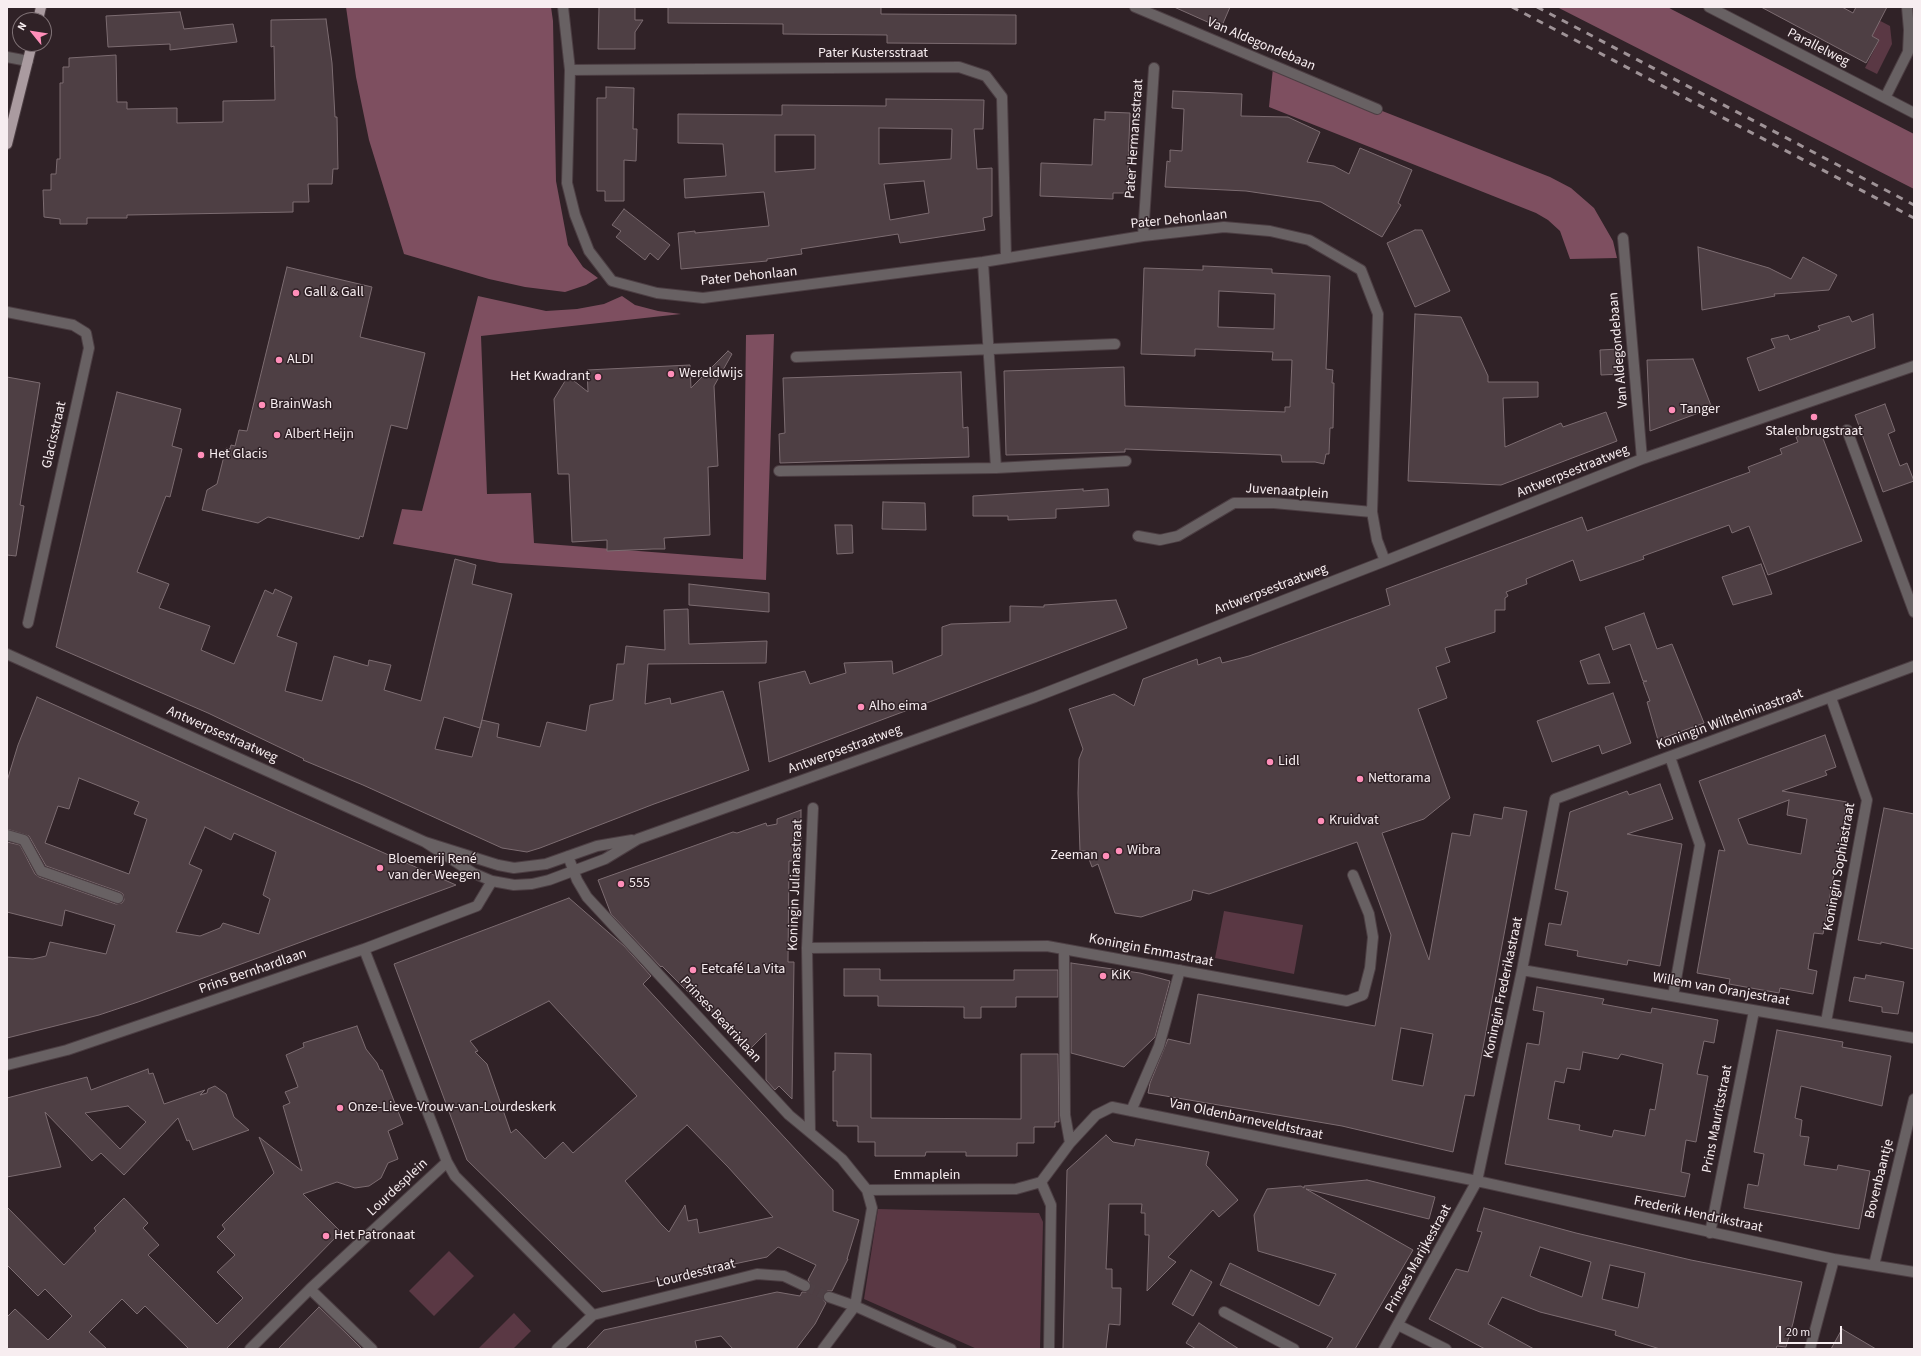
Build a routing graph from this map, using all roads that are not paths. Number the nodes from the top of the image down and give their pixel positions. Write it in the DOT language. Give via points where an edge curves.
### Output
graph roads {
  1 [pos="563,7"];
  2 [pos="1135,7"];
  3 [pos="1709,7"];
  4 [pos="1907,7"];
  5 [pos="30,52"];
  6 [pos="7,57"];
  7 [pos="28,61"];
  8 [pos="1154,68"];
  9 [pos="570,70"];
  10 [pos="1885,98"];
  11 [pos="1376,109"];
  12 [pos="1914,113"];
  13 [pos="7,144"];
  14 [pos="1143,236"];
  15 [pos="1623,238"];
  16 [pos="1006,258"];
  17 [pos="983,262"];
  18 [pos="7,312"];
  19 [pos="1115,344"];
  20 [pos="988,349"];
  21 [pos="796,357"];
  22 [pos="1914,366"];
  23 [pos="1847,430"];
  24 [pos="1642,459"];
  25 [pos="1126,461"];
  26 [pos="996,468"];
  27 [pos="779,471"];
  28 [pos="1372,512"];
  29 [pos="1138,536"];
  30 [pos="1385,561"];
  31 [pos="1914,612"];
  32 [pos="28,623"];
  33 [pos="7,654"];
  34 [pos="1914,666"];
  35 [pos="1831,698"];
  36 [pos="1670,758"];
  37 [pos="1555,799"];
  38 [pos="813,808"];
  39 [pos="7,835"];
  40 [pos="638,839"];
  41 [pos="425,842"];
  42 [pos="568,856"];
  43 [pos="574,871"];
  44 [pos="1353,875"];
  45 [pos="492,881"];
  46 [pos="118,898"];
  47 [pos="807,948"];
  48 [pos="1064,948"];
  49 [pos="364,949"];
  50 [pos="1180,970"];
  51 [pos="1522,970"];
  52 [pos="1673,996"];
  53 [pos="1754,1010"];
  54 [pos="1826,1022"];
  55 [pos="1914,1038"];
  56 [pos="7,1065"];
  57 [pos="1914,1099"];
  58 [pos="1131,1110"];
  59 [pos="810,1131"];
  60 [pos="1070,1143"];
  61 [pos="447,1162"];
  62 [pos="1477,1181"];
  63 [pos="1041,1182"];
  64 [pos="867,1190"];
  65 [pos="1710,1232"];
  66 [pos="1834,1259"];
  67 [pos="1874,1265"];
  68 [pos="1914,1272"];
  69 [pos="805,1286"];
  70 [pos="310,1289"];
  71 [pos="829,1297"];
  72 [pos="855,1306"];
  73 [pos="1224,1312"];
  74 [pos="593,1315"];
  75 [pos="1398,1324"];
  76 [pos="250,1349"];
  77 [pos="372,1349"];
  78 [pos="557,1349"];
  79 [pos="823,1349"];
  80 [pos="951,1349"];
  81 [pos="1049,1349"];
  82 [pos="1294,1349"];
  83 [pos="1384,1349"];
  84 [pos="1446,1349"];
  85 [pos="1810,1349"];
  1 -- 9 [label="street, Pater Dehonlaan"];
  2 -- 11 [label="street, Van Aldegondebaan"];
  3 -- 10 [label="street, Parallelweg"];
  4 -- 10 [label="street" via="1908,52"];
  5 -- 7 [label="main road"];
  6 -- 7 [label="street"];
  7 -- 13 [label="main road"];
  8 -- 14 [label="street, Pater Hermansstraat"];
  9 -- 16 [label="street, Pater Kustersstraat" via="959,67 986,76 1002,97"];
  9 -- 17 [label="street, Pater Dehonlaan" via="567,183 575,215 589,251 612,281 657,294 703,298"];
  10 -- 12 [label="street, Parallelweg"];
  14 -- 16 [label="street, Pater Dehonlaan"];
  14 -- 28 [label="street, Pater Dehonlaan" via="1224,227 1270,231 1309,240 1361,270 1378,314"];
  15 -- 24 [label="street, Van Aldegondebaan"];
  16 -- 17 [label="street, Pater Dehonlaan"];
  17 -- 20 [label="street"];
  18 -- 32 [label="street, Glacisstraat" via="73,326 86,333 89,348"];
  19 -- 20 [label="street"];
  20 -- 21 [label="street"];
  20 -- 26 [label="street"];
  22 -- 24 [label="street, Antwerpsestraatweg"];
  23 -- 31 [label="street"];
  24 -- 30 [label="street, Antwerpsestraatweg"];
  25 -- 26 [label="street"];
  26 -- 27 [label="street"];
  28 -- 29 [label="street, Juvenaatplein" via="1274,503 1234,503 1178,536 1160,540"];
  28 -- 30 [label="street, Pater Dehonlaan" via="1377,540"];
  30 -- 40 [label="street, Antwerpsestraatweg" via="1035,697"];
  33 -- 41 [label="street, Antwerpsestraatweg"];
  34 -- 35 [label="street, Koningin Wilhelminastraat"];
  35 -- 36 [label="street, Koningin Wilhelminastraat"];
  35 -- 54 [label="street, Koningin Sophiastraat" via="1867,800"];
  36 -- 37 [label="street, Koningin Wilhelminastraat"];
  36 -- 52 [label="street" via="1700,844"];
  37 -- 51 [label="street, Koningin Frederikastraat"];
  38 -- 47 [label="street, Koningin Julianastraat"];
  39 -- 46 [label="street" via="24,840 41,871"];
  40 -- 42 [label="street, Antwerpsestraatweg" via="597,846"];
  40 -- 43 [label="street, Antwerpsestraatweg" via="605,859"];
  41 -- 42 [label="street, Antwerpsestraatweg" via="514,868 546,864"];
  41 -- 45 [label="street, Antwerpsestraatweg" via="473,873"];
  42 -- 43 [label="street, Prinses Beatrixlaan"];
  43 -- 45 [label="street, Antwerpsestraatweg" via="532,884 514,885"];
  43 -- 59 [label="street, Prinses Beatrixlaan" via="587,897 789,1115"];
  44 -- 50 [label="street, Koningin Emmastraat" via="1369,914 1373,936 1370,968 1363,995 1347,1001"];
  45 -- 49 [label="street, Prins Bernhardlaan" via="477,906"];
  47 -- 48 [label="street, Koningin Emmastraat"];
  47 -- 59 [label="street, Koningin Julianastraat"];
  48 -- 50 [label="street, Koningin Emmastraat"];
  48 -- 60 [label="street" via="1065,1115"];
  49 -- 56 [label="street, Prins Bernhardlaan" via="67,1050"];
  49 -- 61 [label="street"];
  50 -- 58 [label="street" via="1159,1046"];
  51 -- 52 [label="street, Willem van Oranjestraat"];
  51 -- 62 [label="street, Koningin Frederikastraat"];
  52 -- 53 [label="street, Willem van Oranjestraat"];
  53 -- 54 [label="street, Willem van Oranjestraat"];
  53 -- 65 [label="street, Prins Mauritsstraat"];
  54 -- 55 [label="street, Willem van Oranjestraat"];
  57 -- 67 [label="street, Bovenbaantje"];
  58 -- 60 [label="street, Van Oldenbarneveldtstraat" via="1112,1107 1096,1115"];
  58 -- 62 [label="street, Van Oldenbarneveldtstraat"];
  59 -- 64 [label="street, Prinses Beatrixlaan" via="842,1159"];
  60 -- 63 [label="street, Van Oldenbarneveldtstraat"];
  61 -- 70 [label="street, Lourdesplein"];
  61 -- 74 [label="street, Lourdesplein" via="455,1176"];
  62 -- 65 [label="street, Frederik Hendrikstraat"];
  62 -- 75 [label="street, Prinses Marijkestraat"];
  63 -- 64 [label="street, Emmaplein" via="1016,1189"];
  63 -- 81 [label="street" via="1050,1205"];
  64 -- 72 [label="street" via="872,1208"];
  65 -- 66 [label="street, Frederik Hendrikstraat"];
  66 -- 67 [label="street, Frederik Hendrikstraat"];
  66 -- 85 [label="street"];
  67 -- 68 [label="street, Frederik Hendrikstraat"];
  69 -- 74 [label="street, Lourdesstraat" via="784,1276 758,1274"];
  70 -- 76 [label="street, Lourdesplein"];
  70 -- 77 [label="street"];
  71 -- 72 [label="street"];
  72 -- 79 [label="street"];
  72 -- 80 [label="street"];
  73 -- 82 [label="street"];
  74 -- 78 [label="street"];
  75 -- 83 [label="street, Prinses Marijkestraat"];
  75 -- 84 [label="street"];
}
